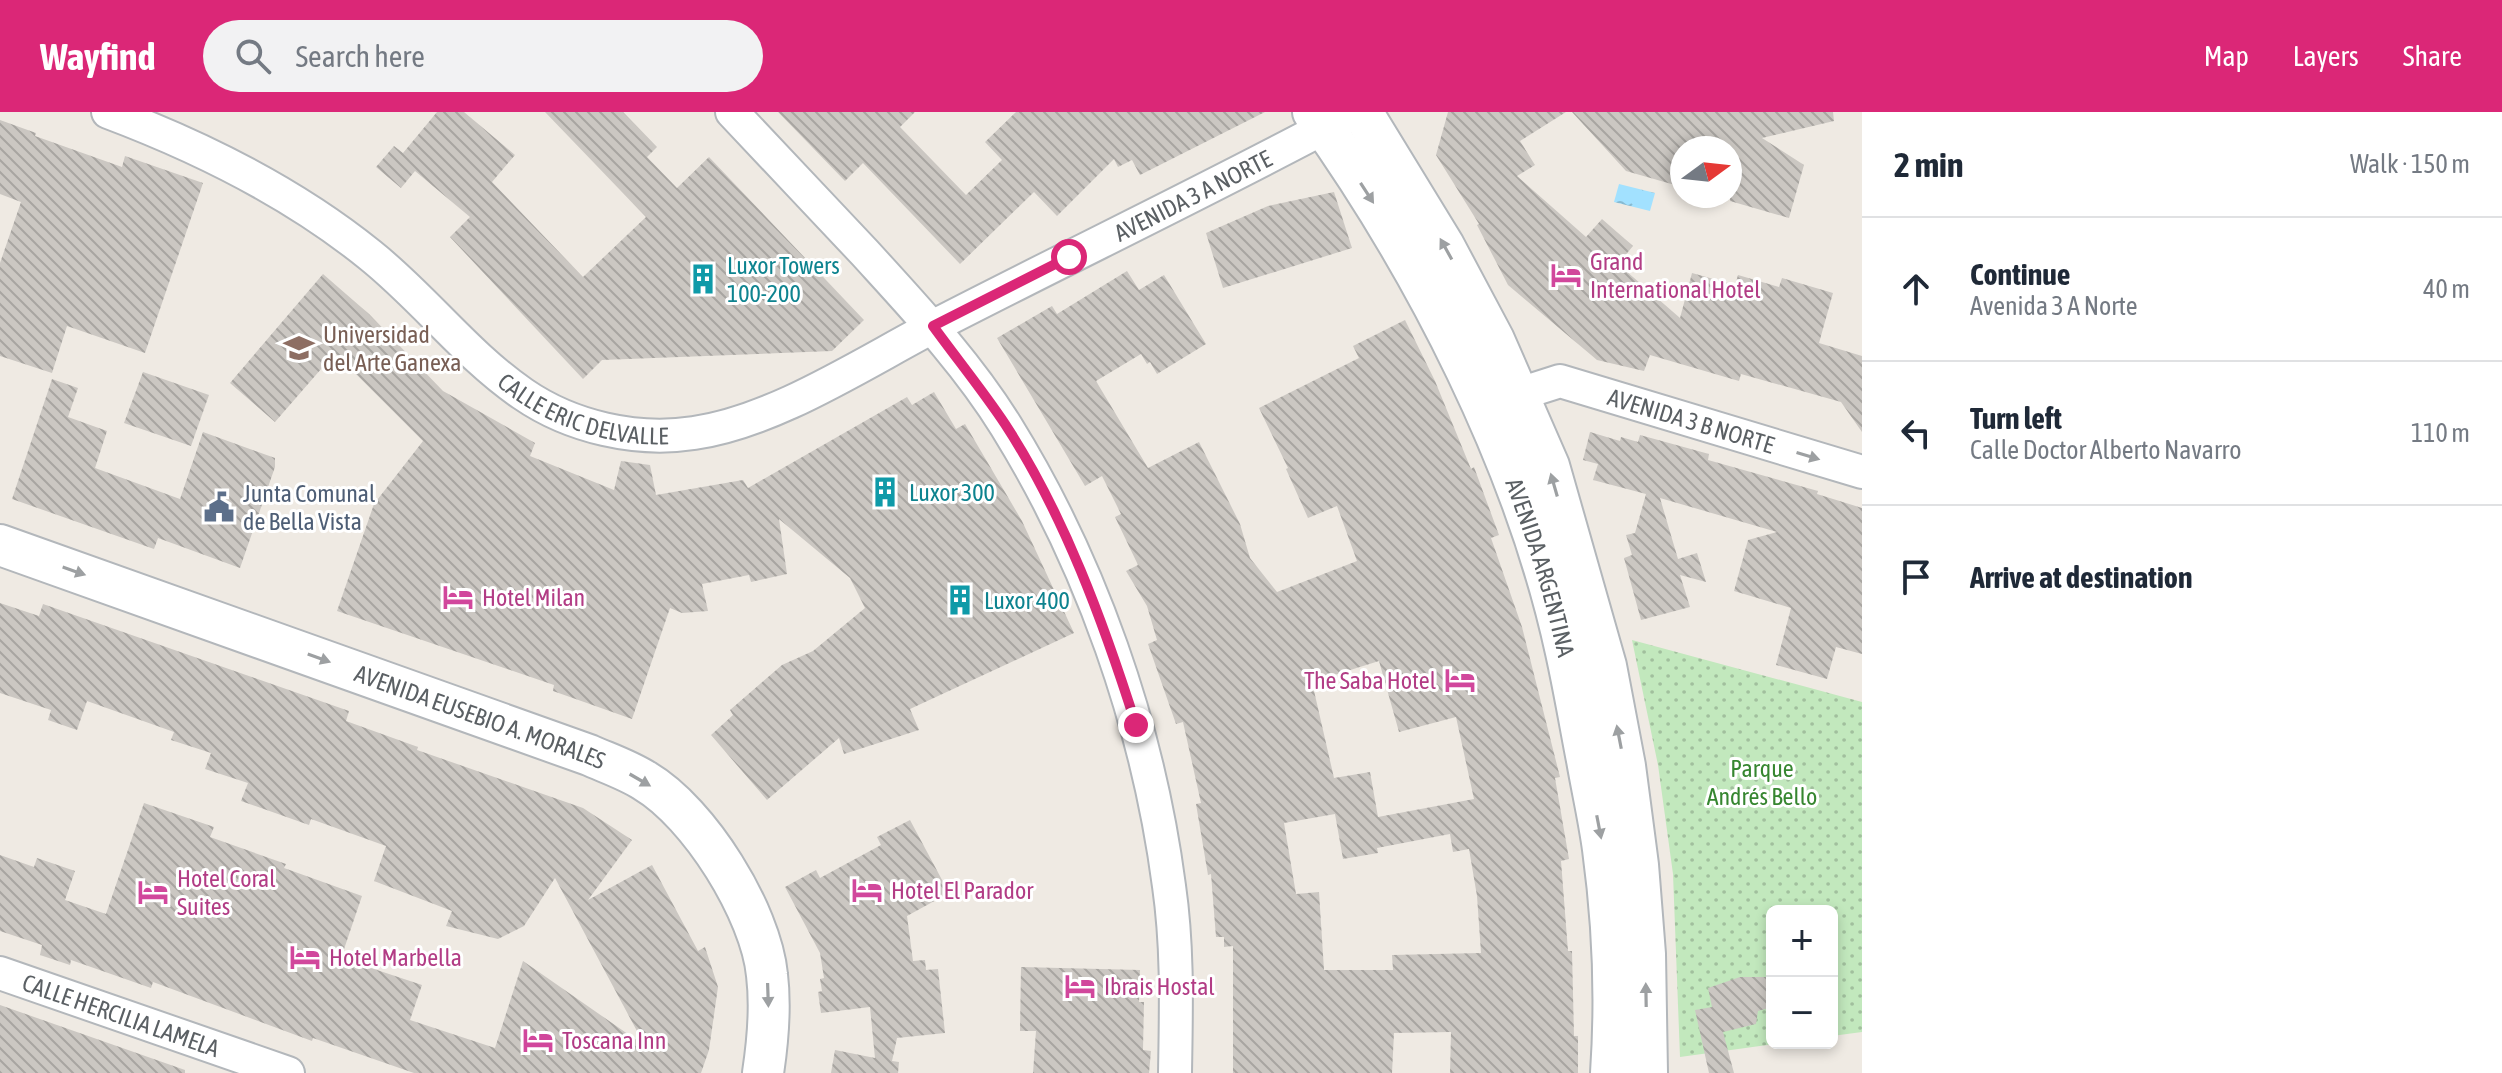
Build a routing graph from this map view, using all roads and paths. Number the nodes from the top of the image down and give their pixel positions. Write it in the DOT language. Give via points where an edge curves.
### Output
graph roads {
  1 [pos="108,112"];
  2 [pos="732,112"];
  3 [pos="1362,112"];
  4 [pos="1331,117"];
  5 [pos="933,326"];
  6 [pos="1512,379"];
  7 [pos="1470,380"];
  8 [pos="1862,472"];
  9 [pos="0,545"];
  10 [pos="0,973"];
  11 [pos="288,1073"];
  12 [pos="763,1073"];
  13 [pos="1175,1073"];
  14 [pos="1611,1073"];
  15 [pos="1647,1073"];
  1 -- 5 [label="street, CALLE ERIC DELVALLE" via="218,158 307,210 369,254 525,396 614,432 692,433 729,425 836,379"];
  2 -- 5 [label="street"];
  6 -- 3 [label="street, AVENIDA ARGENTINA, one-way" via="1444,246"];
  4 -- 5 [label="street, AVENIDA 3 A NORTE"];
  4 -- 7 [label="street, AVENIDA ARGENTINA, one-way"];
  5 -- 13 [label="street" via="1006,425 1052,509 1104,624 1136,725 1170,888 1177,981"];
  6 -- 7 [label="street, AVENIDA 3 B NORTE"];
  6 -- 8 [label="street, AVENIDA 3 B NORTE, one-way" via="1560,381"];
  15 -- 6 [label="street, AVENIDA ARGENTINA, one-way" via="1638,865 1606,666 1553,482"];
  7 -- 14 [label="street, AVENIDA ARGENTINA, one-way" via="1517,493 1566,651 1603,850 1611,953"];
  9 -- 12 [label="street, AVENIDA EUSEBIO A. MORALES, one-way" via="589,755 647,782 695,824 731,876 755,925 767,972 769,1030"];
  10 -- 11 [label="street, CALLE HERCILIA LAMELA"];
}
